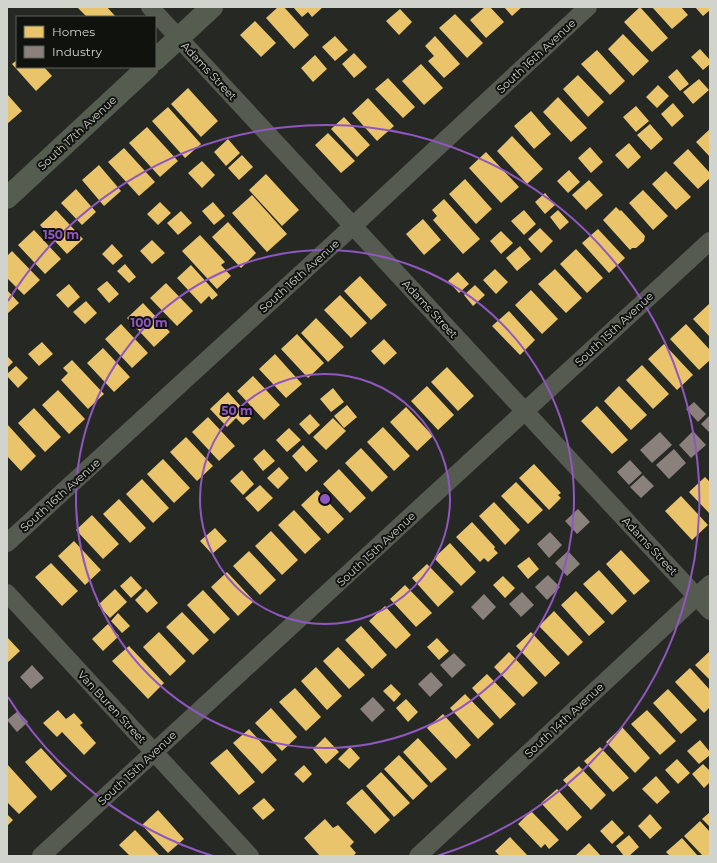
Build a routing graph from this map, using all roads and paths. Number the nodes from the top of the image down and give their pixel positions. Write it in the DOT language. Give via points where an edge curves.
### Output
graph roads {
  1 [pos="150,7"];
  2 [pos="212,7"];
  3 [pos="588,7"];
  4 [pos="179,38"];
  5 [pos="156,59"];
  6 [pos="147,68"];
  7 [pos="7,198"];
  8 [pos="353,226"];
  9 [pos="710,241"];
  10 [pos="525,412"];
  11 [pos="7,543"];
  12 [pos="710,584"];
  13 [pos="7,593"];
  14 [pos="697,596"];
  15 [pos="710,611"];
  16 [pos="154,752"];
  17 [pos="41,856"];
  18 [pos="250,856"];
  19 [pos="418,856"];
  1 -- 4 [label="street, Adams Street"];
  2 -- 4 [label="street"];
  3 -- 8 [label="street, South 16th Avenue"];
  4 -- 5 [label="street"];
  4 -- 8 [label="street, Adams Street"];
  6 -- 7 [label="street, South 17th Avenue"];
  8 -- 10 [label="street, Adams Street"];
  8 -- 11 [label="street, South 16th Avenue"];
  9 -- 10 [label="street, South 15th Avenue"];
  10 -- 14 [label="street, Adams Street"];
  10 -- 16 [label="street, South 15th Avenue"];
  12 -- 14 [label="street, South 14th Avenue"];
  13 -- 16 [label="street, Van Buren Street"];
  14 -- 15 [label="street, Adams Street"];
  14 -- 19 [label="street, South 14th Avenue"];
  16 -- 17 [label="street, South 15th Avenue"];
  16 -- 18 [label="street, Van Buren Street"];
}
